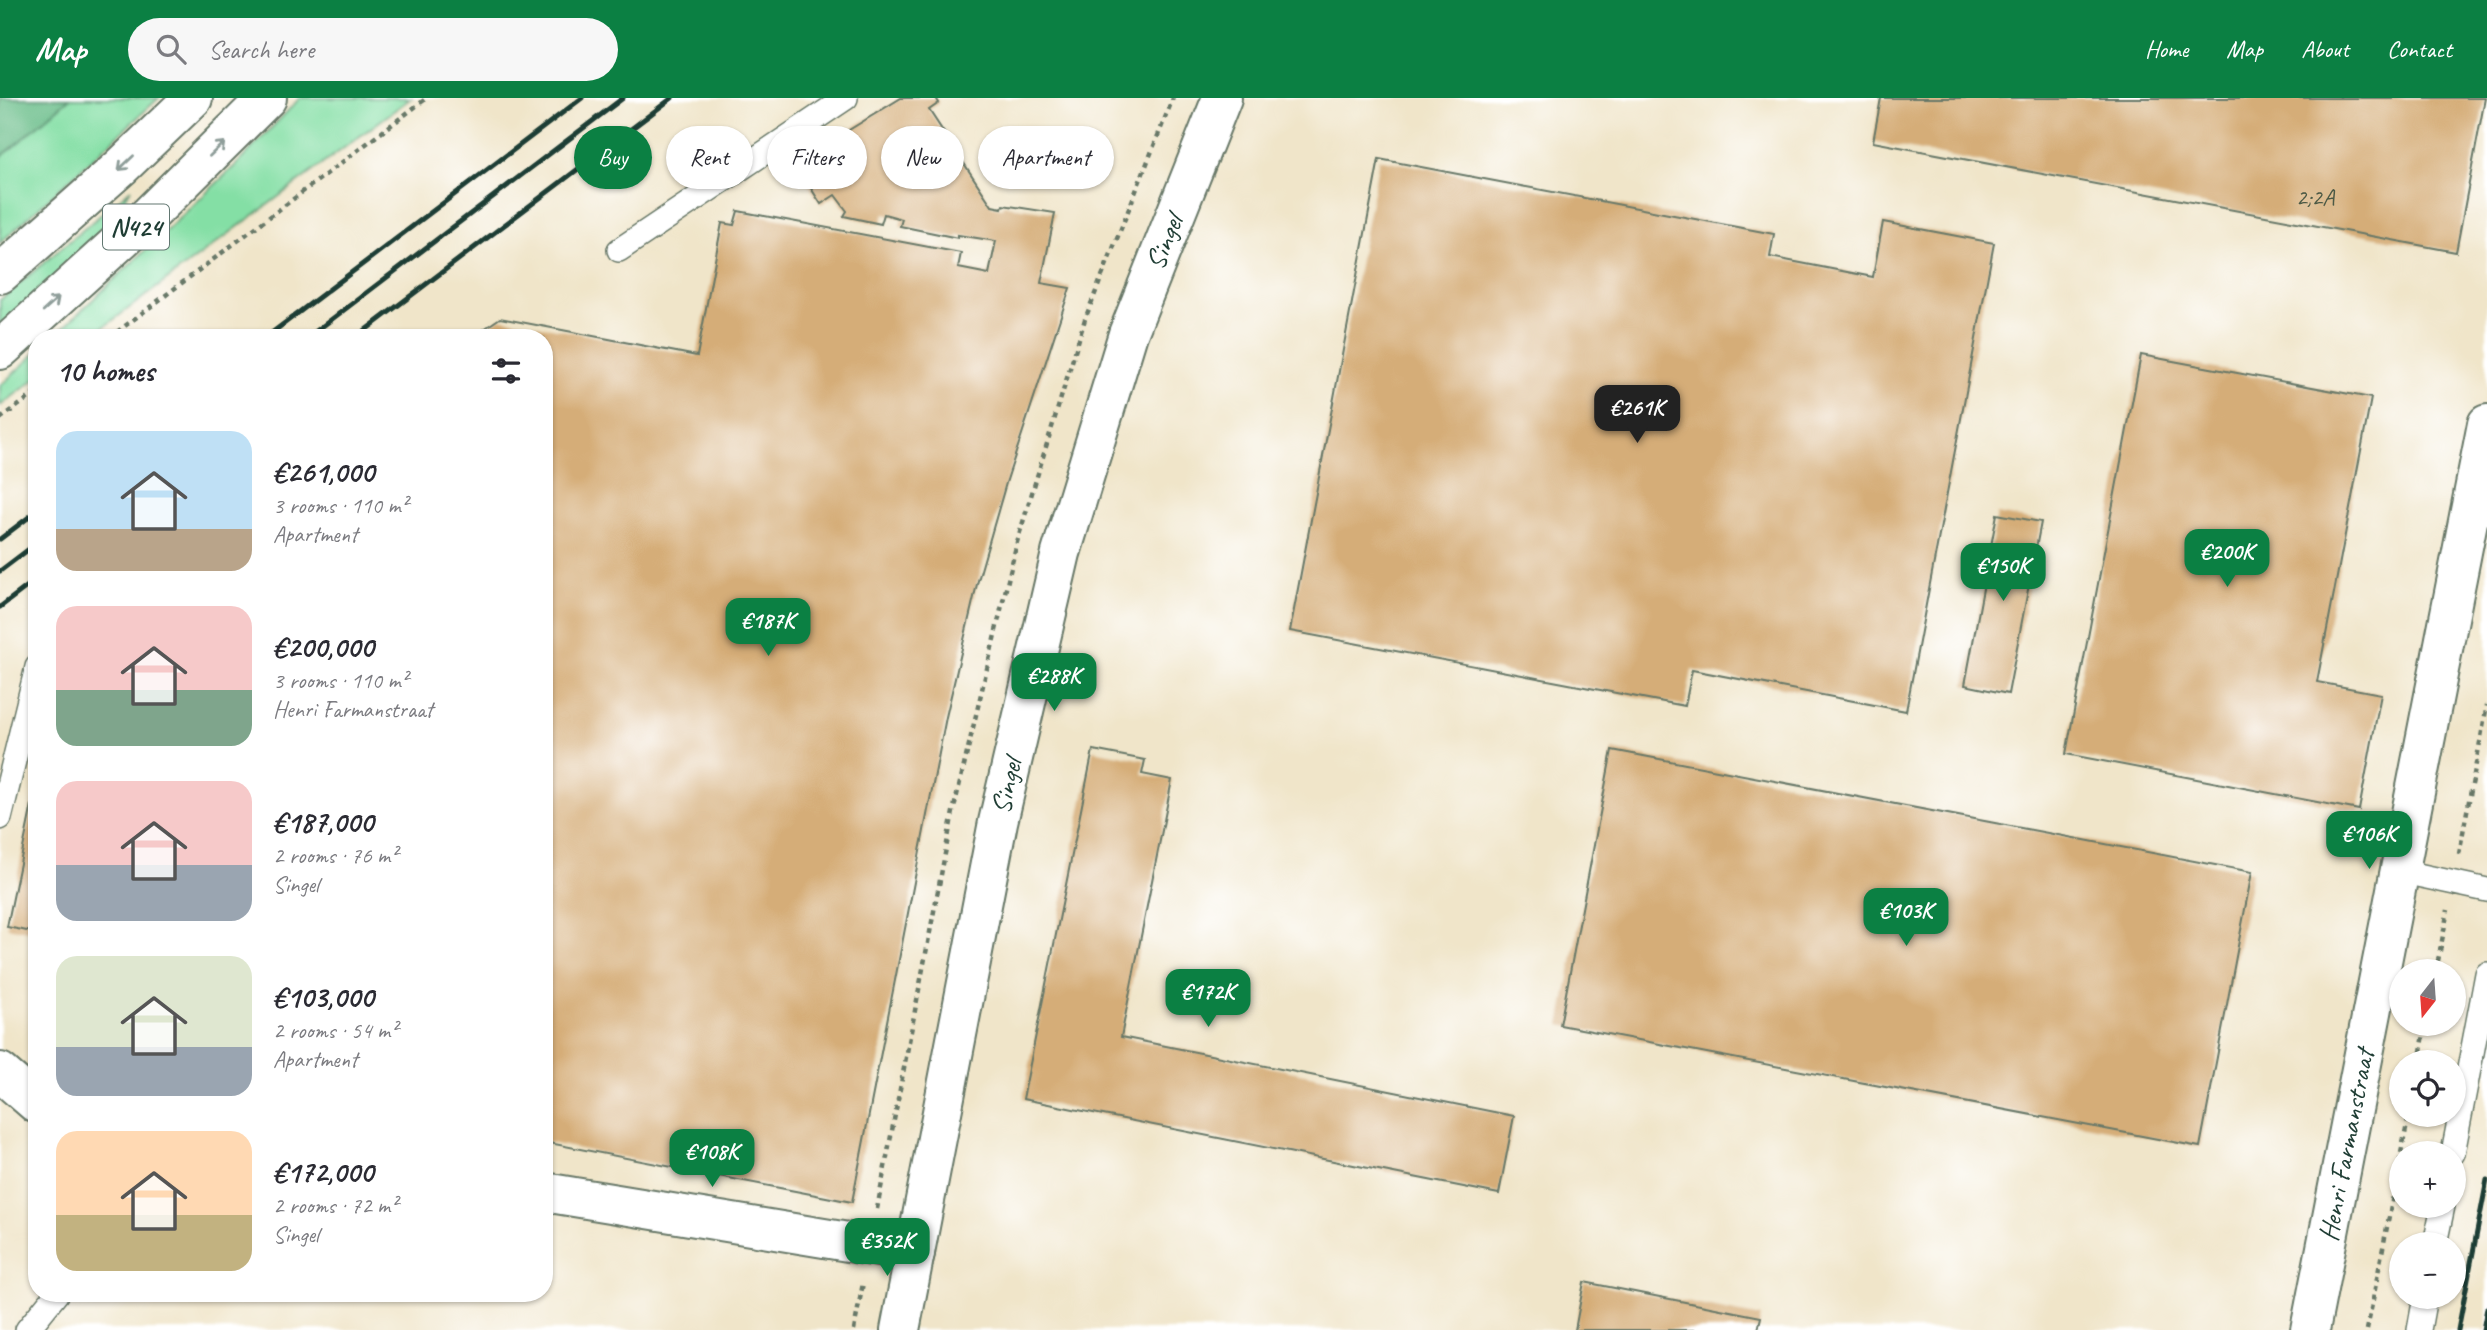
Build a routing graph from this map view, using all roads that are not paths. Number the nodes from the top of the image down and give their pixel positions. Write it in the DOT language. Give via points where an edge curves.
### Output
graph roads {
  1 [pos="192,98"];
  2 [pos="267,98"];
  3 [pos="845,98"];
  4 [pos="1222,98"];
  5 [pos="619,250"];
  6 [pos="0,274"];
  7 [pos="0,350"];
  8 [pos="2487,424"];
  9 [pos="28,704"];
  10 [pos="0,818"];
  11 [pos="2399,871"];
  12 [pos="2487,890"];
  13 [pos="2487,974"];
  14 [pos="0,1072"];
  15 [pos="28,1096"];
  16 [pos="2455,1141"];
  17 [pos="553,1193"];
  18 [pos="915,1252"];
  19 [pos="50,1302"];
  20 [pos="2423,1309"];
  21 [pos="27,1330"];
  22 [pos="900,1330"];
  23 [pos="2310,1330"];
  24 [pos="2419,1330"];
  1 -- 6 [label="main road, N424, one-way"];
  7 -- 2 [label="main road, N424, one-way" via="150,214"];
  3 -- 5 [label="lane"];
  4 -- 18 [label="main road, Singel" via="1128,334 1061,553 998,822"];
  8 -- 11 [label="main road, Henri Farmanstraat"];
  9 -- 10 [label="lane"];
  11 -- 12 [label="lane"];
  11 -- 23 [label="main road, Henri Farmanstraat"];
  13 -- 16 [label="lane"];
  14 -- 15 [label="main road"];
  17 -- 18 [label="main road"];
  18 -- 22 [label="main road, Singel"];
  19 -- 21 [label="lane"];
  20 -- 24 [label="lane"];
}
